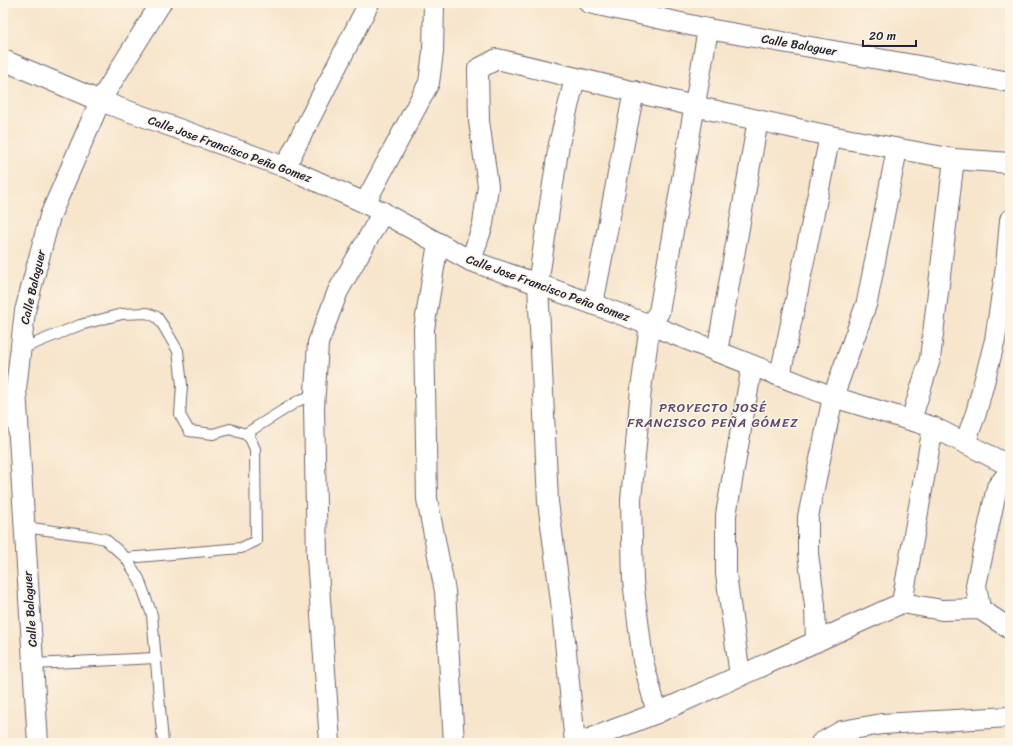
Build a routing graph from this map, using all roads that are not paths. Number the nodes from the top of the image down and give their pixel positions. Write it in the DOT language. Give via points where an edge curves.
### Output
graph roads {
  1 [pos="161,3"];
  2 [pos="369,3"];
  3 [pos="434,3"];
  4 [pos="589,3"];
  5 [pos="708,29"];
  6 [pos="3,60"];
  7 [pos="575,78"];
  8 [pos="1010,82"];
  9 [pos="634,92"];
  10 [pos="100,101"];
  11 [pos="694,106"];
  12 [pos="758,120"];
  13 [pos="830,136"];
  14 [pos="897,149"];
  15 [pos="954,159"];
  16 [pos="1010,163"];
  17 [pos="285,167"];
  18 [pos="366,203"];
  19 [pos="383,212"];
  20 [pos="1010,220"];
  21 [pos="438,243"];
  22 [pos="471,261"];
  23 [pos="538,284"];
  24 [pos="593,304"];
  25 [pos="650,326"];
  26 [pos="21,349"];
  27 [pos="717,352"];
  28 [pos="752,366"];
  29 [pos="780,376"];
  30 [pos="9,389"];
  31 [pos="315,394"];
  32 [pos="833,398"];
  33 [pos="911,420"];
  34 [pos="933,426"];
  35 [pos="245,434"];
  36 [pos="965,443"];
  37 [pos="1010,466"];
  38 [pos="1010,471"];
  39 [pos="24,526"];
  40 [pos="126,558"];
  41 [pos="902,603"];
  42 [pos="980,608"];
  43 [pos="1010,629"];
  44 [pos="816,642"];
  45 [pos="156,658"];
  46 [pos="33,664"];
  47 [pos="740,676"];
  48 [pos="656,713"];
  49 [pos="1010,717"];
  50 [pos="38,743"];
  51 [pos="163,743"];
  52 [pos="330,743"];
  53 [pos="454,743"];
  54 [pos="575,743"];
  55 [pos="578,743"];
  56 [pos="821,743"];
  1 -- 10 [label="street, Calle Balaguer"];
  2 -- 17 [label="street"];
  3 -- 18 [label="street" via="433,52 429,83"];
  4 -- 5 [label="street, Calle Balaguer"];
  5 -- 8 [label="street, Calle Balaguer"];
  5 -- 11 [label="street"];
  6 -- 10 [label="street, Calle Jose Francisco Peña Gomez"];
  7 -- 9 [label="street"];
  7 -- 22 [label="street" via="497,59 478,69 479,121 488,186 483,224"];
  7 -- 23 [label="street" via="558,144"];
  9 -- 11 [label="street"];
  9 -- 24 [label="street"];
  10 -- 17 [label="street, Calle Jose Francisco Peña Gomez"];
  10 -- 26 [label="street, Calle Balaguer" via="50,216 25,311"];
  11 -- 12 [label="street"];
  11 -- 25 [label="street" via="659,312"];
  12 -- 13 [label="street"];
  12 -- 27 [label="street"];
  13 -- 14 [label="street"];
  13 -- 29 [label="street"];
  14 -- 15 [label="street"];
  14 -- 32 [label="street" via="867,302"];
  15 -- 16 [label="street"];
  15 -- 33 [label="street" via="930,359"];
  17 -- 18 [label="street, Calle Jose Francisco Peña Gomez"];
  18 -- 19 [label="street, Calle Jose Francisco Peña Gomez"];
  19 -- 21 [label="street, Calle Jose Francisco Peña Gomez"];
  19 -- 31 [label="street" via="338,291 318,343"];
  20 -- 36 [label="street" via="995,340 976,413"];
  21 -- 22 [label="street, Calle Jose Francisco Peña Gomez"];
  21 -- 53 [label="street" via="424,329 427,499 445,591"];
  22 -- 23 [label="street, Calle Jose Francisco Peña Gomez"];
  23 -- 24 [label="street, Calle Jose Francisco Peña Gomez"];
  23 -- 54 [label="street" via="548,502"];
  24 -- 25 [label="street, Calle Jose Francisco Peña Gomez"];
  25 -- 27 [label="street, Calle Jose Francisco Peña Gomez"];
  25 -- 48 [label="street" via="631,500 633,580 642,661"];
  26 -- 30 [label="street, Calle Balaguer"];
  26 -- 35 [label="lane" via="80,325 122,314 147,313 157,317 178,351 182,385 180,415 189,431 213,434 230,430"];
  27 -- 28 [label="street, Calle Jose Francisco Peña Gomez"];
  28 -- 29 [label="street, Calle Jose Francisco Peña Gomez"];
  28 -- 47 [label="street" via="726,515 726,574"];
  29 -- 32 [label="street, Calle Jose Francisco Peña Gomez"];
  30 -- 39 [label="street, Calle Balaguer"];
  31 -- 35 [label="lane" via="298,401"];
  31 -- 52 [label="street" via="317,557"];
  32 -- 33 [label="street, Calle Jose Francisco Peña Gomez"];
  32 -- 44 [label="street" via="808,517 808,554"];
  33 -- 34 [label="street, Calle Jose Francisco Peña Gomez"];
  34 -- 36 [label="street, Calle Jose Francisco Peña Gomez"];
  34 -- 41 [label="street"];
  35 -- 40 [label="lane" via="255,449 256,541 241,548"];
  36 -- 37 [label="street, Calle Jose Francisco Peña Gomez"];
  38 -- 42 [label="street" via="997,487 976,585"];
  39 -- 40 [label="lane" via="105,539"];
  39 -- 46 [label="street, Calle Balaguer"];
  40 -- 45 [label="lane" via="140,578 152,615"];
  41 -- 42 [label="street" via="942,610"];
  41 -- 44 [label="street"];
  42 -- 43 [label="street"];
  44 -- 47 [label="street"];
  45 -- 46 [label="lane"];
  45 -- 51 [label="lane"];
  46 -- 50 [label="street, Calle Balaguer"];
  47 -- 48 [label="street"];
  48 -- 55 [label="street"];
  49 -- 56 [label="street" via="882,724 842,731"];
}
